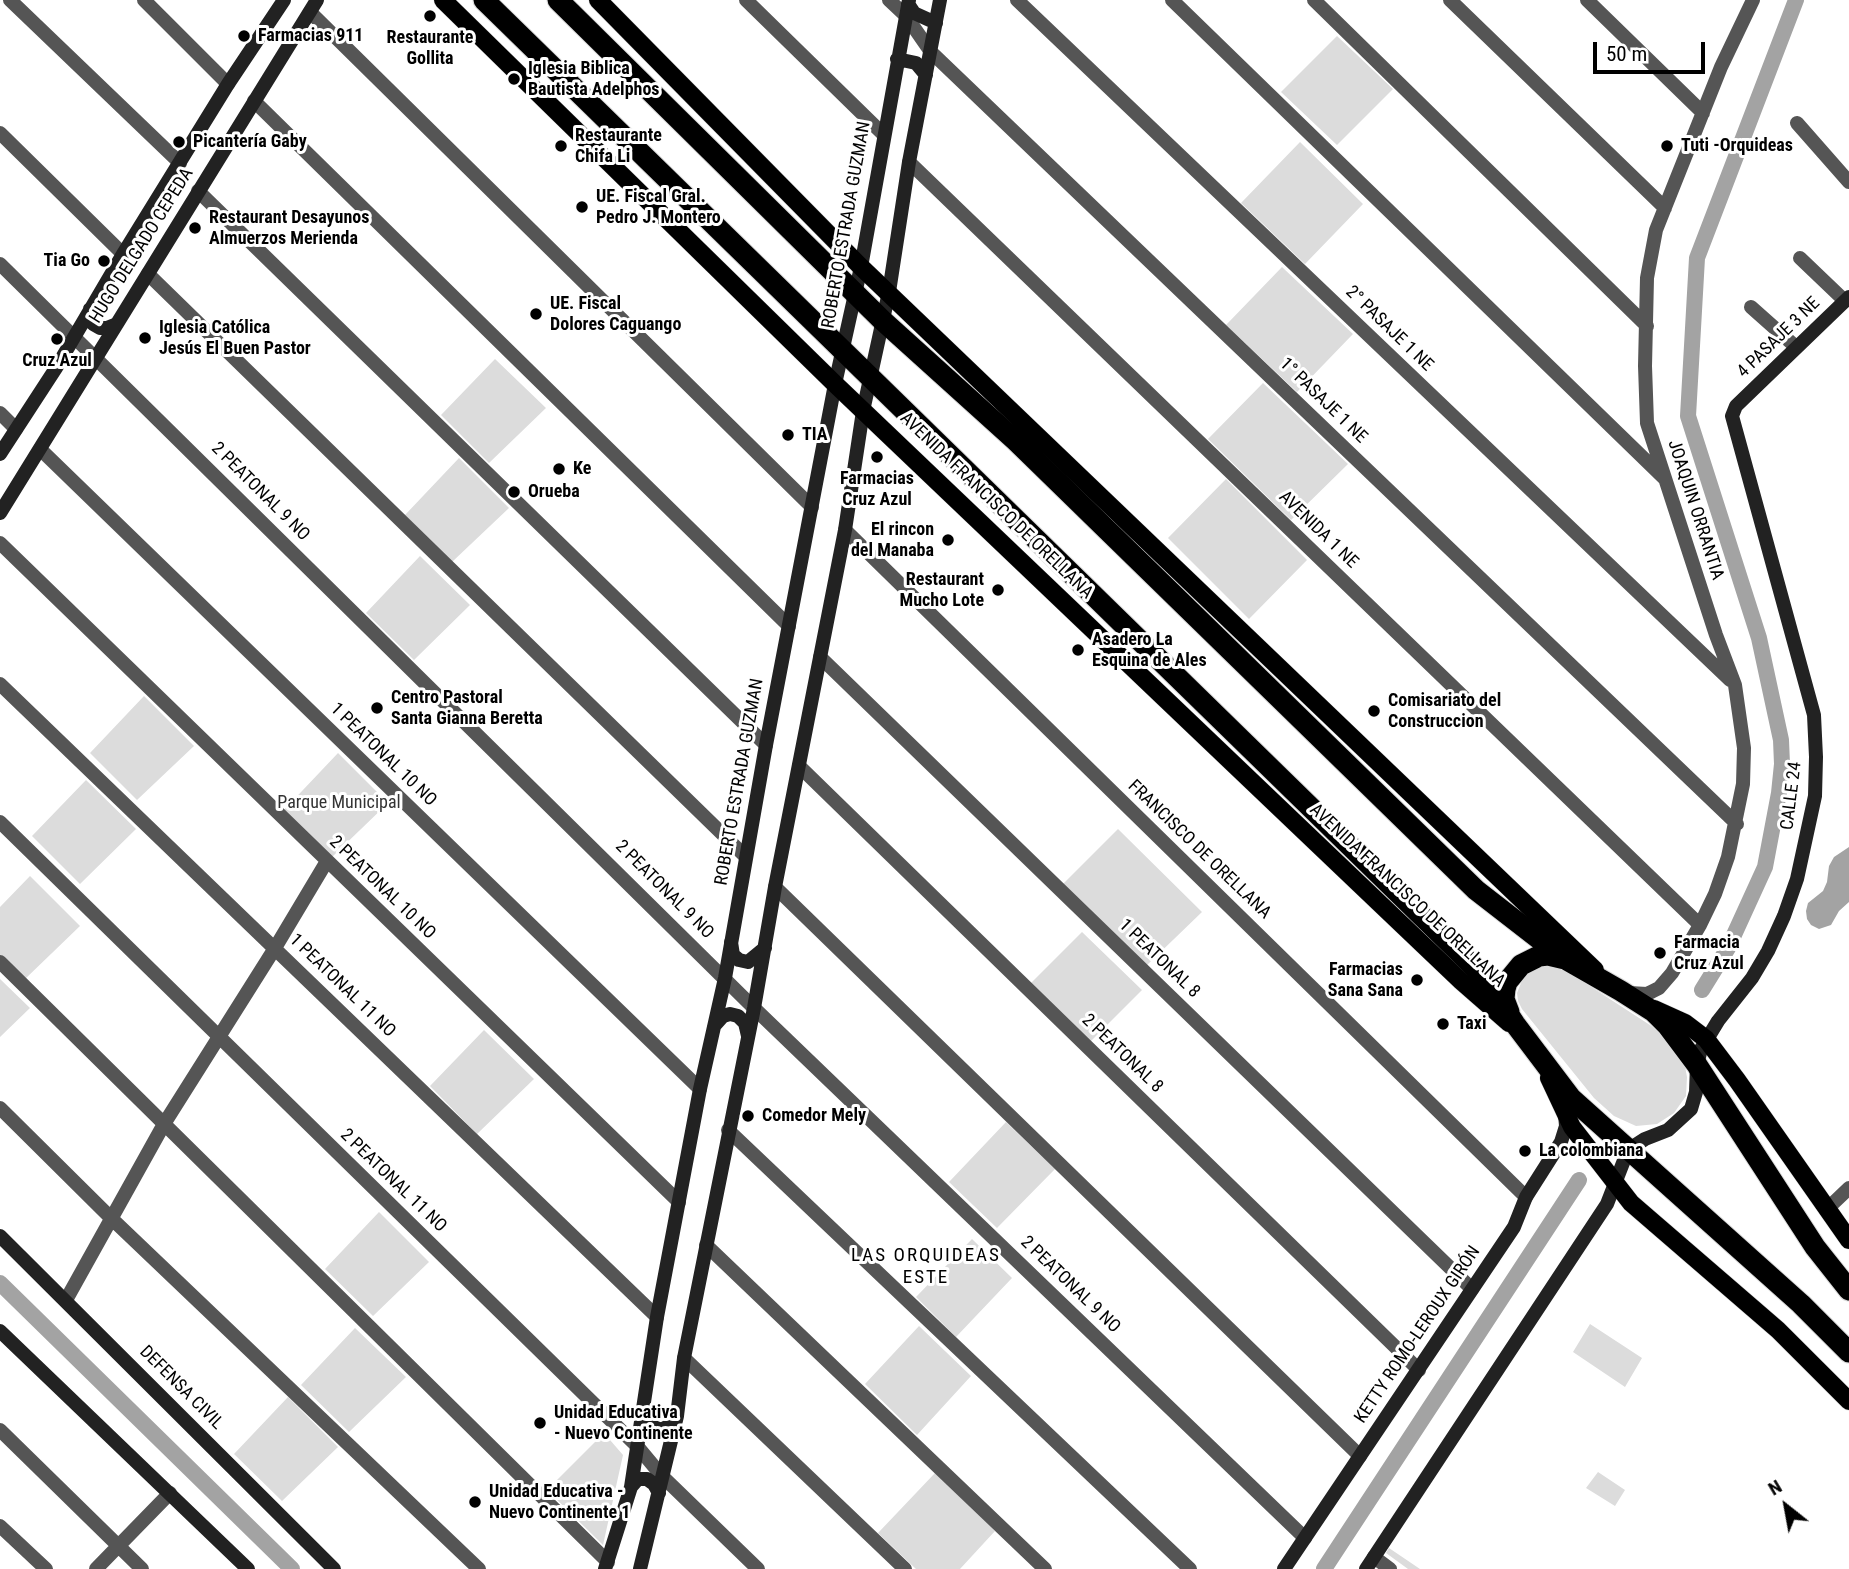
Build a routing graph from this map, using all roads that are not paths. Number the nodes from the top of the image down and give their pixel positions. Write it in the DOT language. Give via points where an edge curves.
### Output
graph roads {
  1 [pos="10,0"];
  2 [pos="144,0"];
  3 [pos="284,0"];
  4 [pos="443,0"];
  5 [pos="484,0"];
  6 [pos="558,0"];
  7 [pos="598,0"];
  8 [pos="746,0"];
  9 [pos="889,0"];
  10 [pos="940,0"];
  11 [pos="1017,0"];
  12 [pos="1172,0"];
  13 [pos="1314,0"];
  14 [pos="1450,0"];
  15 [pos="1587,0"];
  16 [pos="1750,2"];
  17 [pos="313,6"];
  18 [pos="907,7"];
  19 [pos="936,23"];
  20 [pos="930,52"];
  21 [pos="897,59"];
  22 [pos="926,75"];
  23 [pos="228,84"];
  24 [pos="254,101"];
  25 [pos="1703,113"];
  26 [pos="1797,123"];
  27 [pos="0,132"];
  28 [pos="883,134"];
  29 [pos="909,162"];
  30 [pos="180,163"];
  31 [pos="1849,182"];
  32 [pos="198,191"];
  33 [pos="1665,208"];
  34 [pos="123,254"];
  35 [pos="1800,258"];
  36 [pos="0,264"];
  37 [pos="861,267"];
  38 [pos="148,274"];
  39 [pos="889,292"];
  40 [pos="856,294"];
  41 [pos="1847,299"];
  42 [pos="1751,307"];
  43 [pos="90,309"];
  44 [pos="882,320"];
  45 [pos="117,324"];
  46 [pos="1647,326"];
  47 [pos="74,336"];
  48 [pos="1796,347"];
  49 [pos="843,352"];
  50 [pos="97,357"];
  51 [pos="55,368"];
  52 [pos="869,377"];
  53 [pos="79,384"];
  54 [pos="835,384"];
  55 [pos="1736,406"];
  56 [pos="863,411"];
  57 [pos="0,412"];
  58 [pos="16,429"];
  59 [pos="40,449"];
  60 [pos="0,454"];
  61 [pos="1665,479"];
  62 [pos="811,507"];
  63 [pos="0,513"];
  64 [pos="845,530"];
  65 [pos="0,543"];
  66 [pos="789,626"];
  67 [pos="820,657"];
  68 [pos="0,684"];
  69 [pos="1735,685"];
  70 [pos="766,745"];
  71 [pos="799,766"];
  72 [pos="0,821"];
  73 [pos="1737,824"];
  74 [pos="745,856"];
  75 [pos="327,861"];
  76 [pos="775,887"];
  77 [pos="1700,925"];
  78 [pos="731,940"];
  79 [pos="275,948"];
  80 [pos="765,948"];
  81 [pos="1565,959"];
  82 [pos="0,962"];
  83 [pos="725,978"];
  84 [pos="1614,986"];
  85 [pos="1642,1004"];
  86 [pos="754,1008"];
  87 [pos="714,1026"];
  88 [pos="220,1037"];
  89 [pos="748,1037"];
  90 [pos="1525,1038"];
  91 [pos="1706,1039"];
  92 [pos="1697,1065"];
  93 [pos="700,1089"];
  94 [pos="0,1108"];
  95 [pos="1565,1114"];
  96 [pos="164,1124"];
  97 [pos="728,1130"];
  98 [pos="1632,1147"];
  99 [pos="1615,1185"];
  100 [pos="1849,1188"];
  101 [pos="1525,1197"];
  102 [pos="679,1202"];
  103 [pos="1826,1210"];
  104 [pos="111,1218"];
  105 [pos="0,1236"];
  106 [pos="1849,1240"];
  107 [pos="706,1245"];
  108 [pos="1472,1289"];
  109 [pos="1849,1290"];
  110 [pos="66,1300"];
  111 [pos="657,1317"];
  112 [pos="0,1331"];
  113 [pos="1849,1352"];
  114 [pos="684,1358"];
  115 [pos="1419,1370"];
  116 [pos="1849,1401"];
  117 [pos="640,1414"];
  118 [pos="677,1416"];
  119 [pos="0,1430"];
  120 [pos="637,1446"];
  121 [pos="1360,1456"];
  122 [pos="662,1476"];
  123 [pos="631,1487"];
  124 [pos="170,1493"];
  125 [pos="659,1493"];
  126 [pos="0,1526"];
  127 [pos="1305,1538"];
  128 [pos="119,1546"];
  129 [pos="1370,1563"];
  130 [pos="606,1566"];
  131 [pos="46,1569"];
  132 [pos="96,1569"];
  133 [pos="142,1569"];
  134 [pos="248,1569"];
  135 [pos="334,1569"];
  136 [pos="479,1569"];
  137 [pos="640,1569"];
  138 [pos="758,1569"];
  139 [pos="905,1569"];
  140 [pos="1045,1569"];
  141 [pos="1190,1569"];
  142 [pos="1284,1569"];
  143 [pos="1390,1569"];
  1 -- 30 [label="street"];
  2 -- 23 [label="street"];
  3 -- 23 [label="street, HUGO DELGADO CEPEDA"];
  4 -- 54 [label="main road, AVENIDA FRANCISCO DE ORELLANA"];
  5 -- 49 [label="highway, AVENIDA FRANCISCO DE ORELLANA"];
  6 -- 40 [label="highway"];
  7 -- 37 [label="main road"];
  8 -- 28 [label="street"];
  9 -- 18 [label="street, 1° PASAJE 1 NE"];
  10 -- 19 [label="street"];
  11 -- 69 [label="street, 2° PASAJE 1 NE"];
  12 -- 61 [label="street"];
  13 -- 46 [label="street"];
  14 -- 33 [label="street"];
  15 -- 25 [label="street"];
  16 -- 25 [label="street, JOAQUIN ORRANTIA"];
  17 -- 24 [label="street, HUGO DELGADO CEPEDA"];
  17 -- 62 [label="street"];
  18 -- 19 [label="street"];
  18 -- 20 [label="street, 1° PASAJE 1 NE"];
  18 -- 21 [label="street, ROBERTO ESTRADA GUZMAN"];
  19 -- 20 [label="street"];
  20 -- 22 [label="street"];
  20 -- 73 [label="street, 1° PASAJE 1 NE"];
  21 -- 22 [label="street" via="916,63"];
  21 -- 28 [label="street, ROBERTO ESTRADA GUZMAN"];
  22 -- 29 [label="street"];
  23 -- 30 [label="street, HUGO DELGADO CEPEDA"];
  24 -- 32 [label="street, HUGO DELGADO CEPEDA"];
  24 -- 66 [label="street"];
  25 -- 33 [label="street, JOAQUIN ORRANTIA"];
  26 -- 31 [label="street"];
  27 -- 34 [label="street"];
  28 -- 37 [label="street, ROBERTO ESTRADA GUZMAN"];
  29 -- 39 [label="street"];
  29 -- 77 [label="street, AVENIDA 1 NE"];
  30 -- 34 [label="street, HUGO DELGADO CEPEDA"];
  32 -- 38 [label="street, HUGO DELGADO CEPEDA"];
  32 -- 70 [label="street"];
  33 -- 46 [label="street, JOAQUIN ORRANTIA" via="1647,278"];
  34 -- 43 [label="street, HUGO DELGADO CEPEDA"];
  35 -- 41 [label="street"];
  36 -- 47 [label="street, 2 PEATONAL 9 NO"];
  37 -- 39 [label="main road"];
  37 -- 40 [label="street, ROBERTO ESTRADA GUZMAN"];
  38 -- 45 [label="street, HUGO DELGADO CEPEDA"];
  38 -- 74 [label="street"];
  39 -- 44 [label="street"];
  39 -- 84 [label="main road"];
  40 -- 44 [label="highway"];
  40 -- 49 [label="street, ROBERTO ESTRADA GUZMAN"];
  41 -- 48 [label="street, 4 PASAJE 3 NE"];
  42 -- 48 [label="street"];
  43 -- 45 [label="street" via="93,324 100,328"];
  43 -- 47 [label="street, HUGO DELGADO CEPEDA"];
  44 -- 52 [label="street"];
  44 -- 81 [label="highway" via="1016,440 1475,890"];
  45 -- 50 [label="street, HUGO DELGADO CEPEDA"];
  46 -- 61 [label="street, JOAQUIN ORRANTIA" via="1647,423"];
  47 -- 50 [label="street, 2 PEATONAL 9 NO"];
  47 -- 51 [label="street, HUGO DELGADO CEPEDA"];
  48 -- 55 [label="street, 4 PASAJE 3 NE"];
  49 -- 52 [label="highway, AVENIDA FRANCISCO DE ORELLANA"];
  49 -- 54 [label="street, ROBERTO ESTRADA GUZMAN"];
  50 -- 53 [label="street, HUGO DELGADO CEPEDA"];
  50 -- 83 [label="street, 2 PEATONAL 9 NO"];
  51 -- 53 [label="street" via="75,370"];
  51 -- 58 [label="street, HUGO DELGADO CEPEDA"];
  52 -- 56 [label="street"];
  52 -- 90 [label="highway, AVENIDA FRANCISCO DE ORELLANA" via="1472,965"];
  53 -- 59 [label="street, HUGO DELGADO CEPEDA"];
  54 -- 56 [label="main road, AVENIDA FRANCISCO DE ORELLANA"];
  54 -- 62 [label="street, ROBERTO ESTRADA GUZMAN"];
  55 -- 91 [label="street, CALLE 24" via="1731,421 1814,715 1815,796 1784,916 1752,978"];
  56 -- 64 [label="street"];
  56 -- 90 [label="main road, AVENIDA FRANCISCO DE ORELLANA"];
  57 -- 58 [label="street"];
  58 -- 60 [label="street, HUGO DELGADO CEPEDA"];
  59 -- 63 [label="street, HUGO DELGADO CEPEDA"];
  59 -- 93 [label="street, 1 PEATONAL 10 NO"];
  61 -- 69 [label="street, JOAQUIN ORRANTIA"];
  62 -- 66 [label="street, ROBERTO ESTRADA GUZMAN"];
  64 -- 67 [label="street"];
  64 -- 101 [label="street, FRANCISCO DE ORELLANA"];
  65 -- 75 [label="street, 2 PEATONAL 10 NO"];
  66 -- 70 [label="street, ROBERTO ESTRADA GUZMAN"];
  67 -- 71 [label="street"];
  67 -- 108 [label="street, 1 PEATONAL 8"];
  68 -- 79 [label="street, 1 PEATONAL 11 NO"];
  69 -- 73 [label="street, JOAQUIN ORRANTIA" via="1744,748"];
  70 -- 74 [label="street, ROBERTO ESTRADA GUZMAN"];
  71 -- 76 [label="street"];
  71 -- 115 [label="street, 2 PEATONAL 8"];
  72 -- 88 [label="street, 2 PEATONAL 11 NO"];
  73 -- 77 [label="street, JOAQUIN ORRANTIA"];
  74 -- 78 [label="street, ROBERTO ESTRADA GUZMAN"];
  75 -- 79 [label="street"];
  75 -- 102 [label="street, 2 PEATONAL 10 NO"];
  76 -- 80 [label="street"];
  76 -- 121 [label="street"];
  77 -- 84 [label="street, JOAQUIN ORRANTIA" via="1658,988 1639,995"];
  78 -- 80 [label="street" via="733,955 739,960 748,961"];
  78 -- 83 [label="street, ROBERTO ESTRADA GUZMAN"];
  79 -- 88 [label="street"];
  79 -- 111 [label="street, 1 PEATONAL 11 NO"];
  80 -- 86 [label="street"];
  81 -- 84 [label="highway"];
  81 -- 90 [label="highway" via="1539,956 1521,965 1507,982 1504,999"];
  82 -- 96 [label="street"];
  83 -- 86 [label="street, 2 PEATONAL 9 NO"];
  83 -- 87 [label="street, ROBERTO ESTRADA GUZMAN"];
  84 -- 85 [label="highway"];
  85 -- 91 [label="main road" via="1685,1023"];
  85 -- 92 [label="highway" via="1667,1025"];
  86 -- 89 [label="street"];
  86 -- 127 [label="street, 2 PEATONAL 9 NO"];
  87 -- 89 [label="street" via="723,1016 738,1016"];
  87 -- 93 [label="street, ROBERTO ESTRADA GUZMAN"];
  88 -- 96 [label="street"];
  88 -- 120 [label="street, 2 PEATONAL 11 NO"];
  89 -- 97 [label="street"];
  90 -- 95 [label="main road, AVENIDA FRANCISCO DE ORELLANA"];
  90 -- 98 [label="highway, AVENIDA FRANCISCO DE ORELLANA" via="1571,1098"];
  91 -- 92 [label="street, CALLE 24"];
  91 -- 103 [label="main road"];
  92 -- 98 [label="street, CALLE 24" via="1690,1109 1668,1130"];
  92 -- 109 [label="highway" via="1808,1236"];
  93 -- 102 [label="street, ROBERTO ESTRADA GUZMAN"];
  94 -- 104 [label="street"];
  95 -- 99 [label="main road, AVENIDA FRANCISCO DE ORELLANA"];
  95 -- 101 [label="street, KETTY ROMO-LEROUX GIRÓN" via="1561,1142"];
  96 -- 104 [label="street"];
  96 -- 130 [label="street"];
  97 -- 107 [label="street"];
  97 -- 141 [label="street"];
  98 -- 99 [label="street"];
  98 -- 113 [label="highway, AVENIDA FRANCISCO DE ORELLANA"];
  99 -- 116 [label="main road, AVENIDA FRANCISCO DE ORELLANA" via="1778,1330"];
  99 -- 129 [label="street" via="1607,1204"];
  100 -- 103 [label="street"];
  101 -- 108 [label="street, KETTY ROMO-LEROUX GIRÓN" via="1514,1227"];
  102 -- 111 [label="street, ROBERTO ESTRADA GUZMAN"];
  103 -- 106 [label="main road"];
  104 -- 110 [label="street"];
  104 -- 136 [label="street"];
  105 -- 110 [label="street, DEFENSA CIVIL"];
  107 -- 114 [label="street"];
  107 -- 140 [label="street"];
  108 -- 115 [label="street, KETTY ROMO-LEROUX GIRÓN"];
  110 -- 135 [label="street, DEFENSA CIVIL"];
  111 -- 117 [label="street, ROBERTO ESTRADA GUZMAN"];
  112 -- 124 [label="street"];
  114 -- 118 [label="street"];
  114 -- 139 [label="street"];
  115 -- 121 [label="street, KETTY ROMO-LEROUX GIRÓN"];
  117 -- 118 [label="street" via="661,1430"];
  117 -- 120 [label="street, ROBERTO ESTRADA GUZMAN"];
  118 -- 122 [label="street"];
  119 -- 128 [label="street"];
  120 -- 122 [label="street, 2 PEATONAL 11 NO"];
  120 -- 123 [label="street, ROBERTO ESTRADA GUZMAN"];
  121 -- 127 [label="street, KETTY ROMO-LEROUX GIRÓN"];
  122 -- 125 [label="street"];
  122 -- 138 [label="street, 2 PEATONAL 11 NO"];
  123 -- 125 [label="street" via="638,1479 647,1479"];
  123 -- 130 [label="street, ROBERTO ESTRADA GUZMAN"];
  124 -- 128 [label="street"];
  124 -- 134 [label="street"];
  125 -- 137 [label="street"];
  126 -- 131 [label="street"];
  127 -- 142 [label="street, KETTY ROMO-LEROUX GIRÓN"];
  128 -- 132 [label="street"];
  128 -- 133 [label="street"];
  129 -- 143 [label="street"];
}
